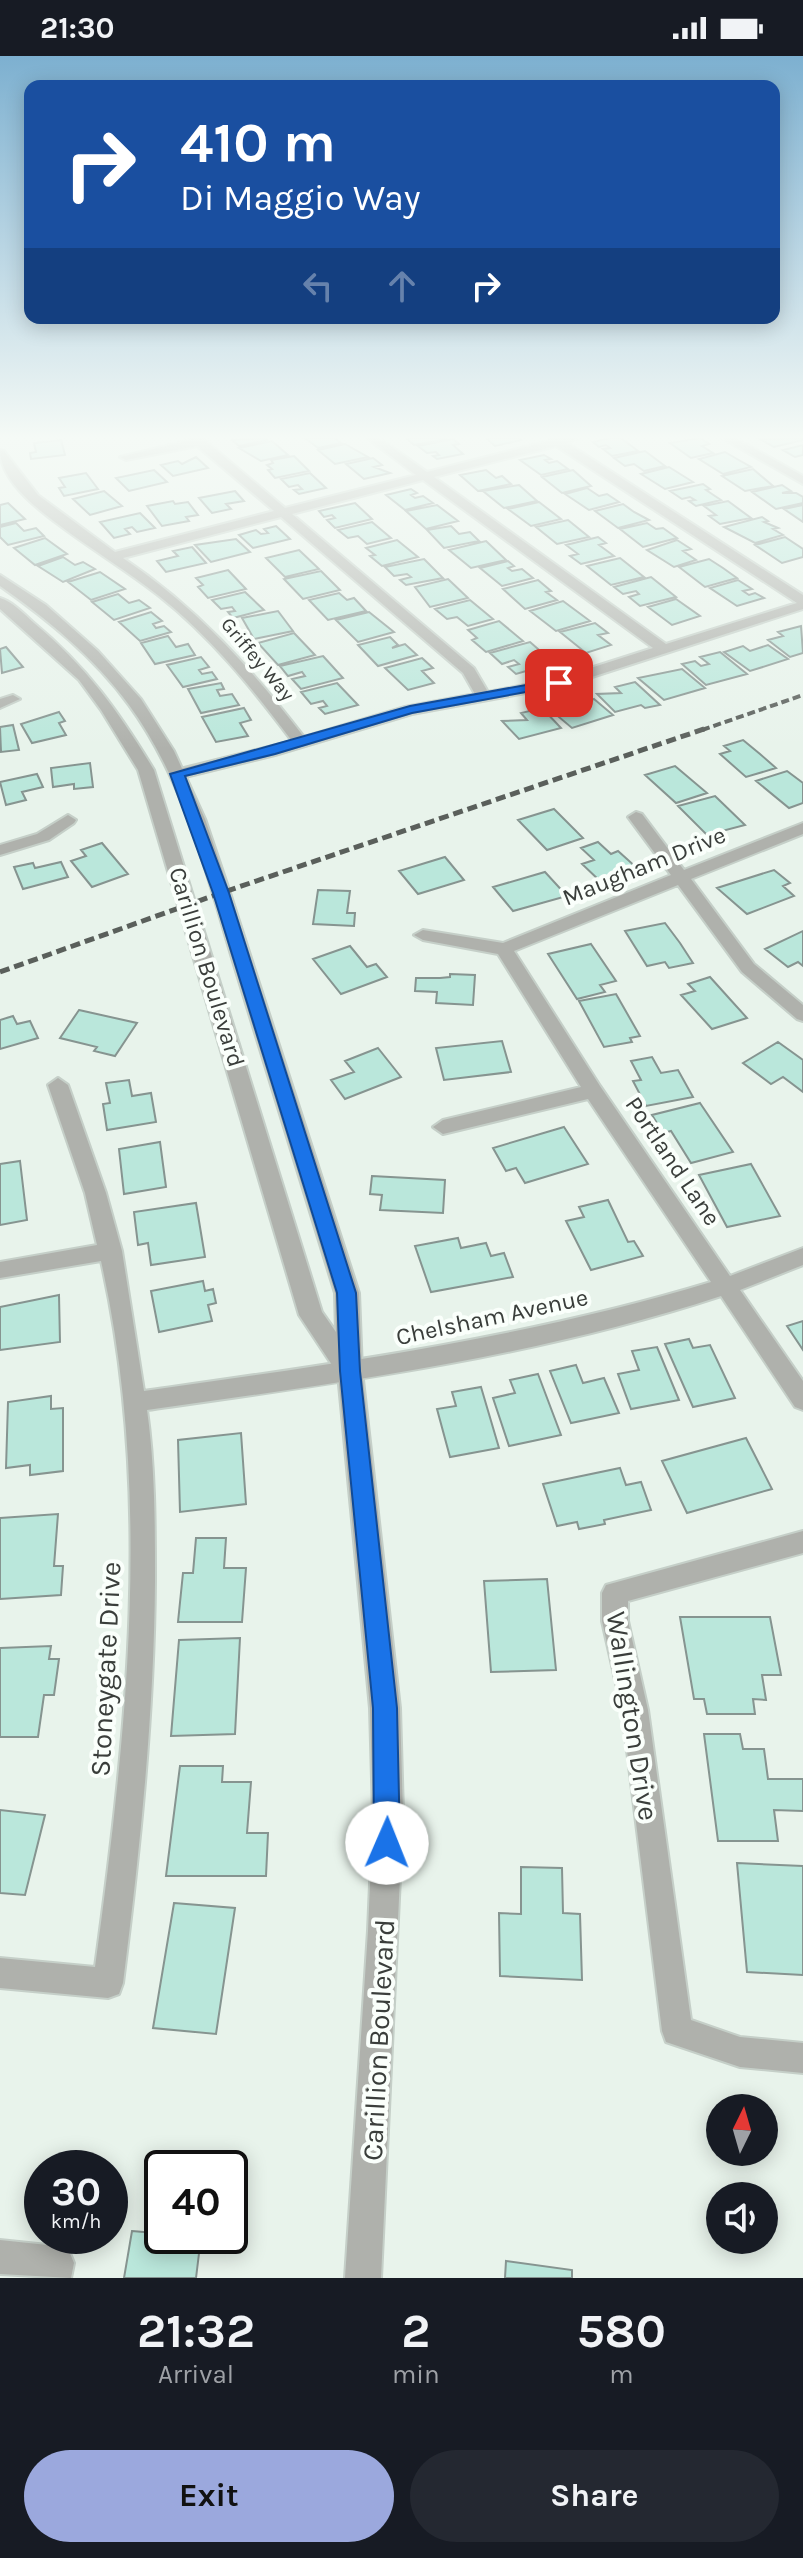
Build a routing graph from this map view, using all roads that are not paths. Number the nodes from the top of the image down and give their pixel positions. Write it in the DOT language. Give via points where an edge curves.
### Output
graph roads {
  1 [pos="90,542"];
  2 [pos="168,542"];
  3 [pos="319,542"];
  4 [pos="514,542"];
  5 [pos="710,542"];
  6 [pos="111,557"];
  7 [pos="0,579"];
  8 [pos="0,602"];
  9 [pos="803,603"];
  10 [pos="663,649"];
  11 [pos="485,698"];
  12 [pos="301,743"];
  13 [pos="177,774"];
  14 [pos="636,817"];
  15 [pos="68,820"];
  16 [pos="803,828"];
  17 [pos="0,850"];
  18 [pos="682,877"];
  19 [pos="423,935"];
  20 [pos="504,949"];
  21 [pos="801,1011"];
  22 [pos="58,1085"];
  23 [pos="593,1091"];
  24 [pos="443,1127"];
  25 [pos="111,1251"];
  26 [pos="803,1256"];
  27 [pos="0,1270"];
  28 [pos="727,1287"];
  29 [pos="350,1371"];
  30 [pos="803,1400"];
  31 [pos="135,1402"];
  32 [pos="803,1542"];
  33 [pos="0,1973"];
  34 [pos="803,2058"];
  35 [pos="0,2257"];
  36 [pos="54,2278"];
  37 [pos="363,2278"];
  1 -- 6 [label="street, Griffey Way"];
  2 -- 6 [label="street"];
  3 -- 11 [label="street" via="469,671"];
  4 -- 10 [label="street"];
  5 -- 9 [label="street"];
  6 -- 12 [label="street, Griffey Way" via="162,591 220,642"];
  7 -- 13 [label="street, Carillion Boulevard" via="93,654 144,715"];
  8 -- 29 [label="street, Carillion Boulevard" via="84,677 146,770 311,1315"];
  9 -- 10 [label="street"];
  10 -- 11 [label="street" via="559,683"];
  11 -- 12 [label="street" via="410,710"];
  12 -- 13 [label="street"];
  13 -- 29 [label="street, Carillion Boulevard" via="221,893 347,1293"];
  14 -- 18 [label="street"];
  15 -- 17 [label="street" via="43,837"];
  16 -- 18 [label="street, Maugham Drive"];
  18 -- 20 [label="street, Maugham Drive"];
  18 -- 21 [label="street" via="748,968"];
  19 -- 20 [label="street"];
  20 -- 23 [label="street, Portland Lane"];
  22 -- 25 [label="street, Stoneygate Drive" via="91,1175"];
  23 -- 24 [label="street"];
  23 -- 28 [label="street, Portland Lane"];
  25 -- 27 [label="street"];
  25 -- 31 [label="street, Stoneygate Drive"];
  26 -- 28 [label="street, Chelsham Avenue"];
  28 -- 29 [label="street, Chelsham Avenue" via="580,1326"];
  28 -- 30 [label="street, Portland Lane"];
  29 -- 31 [label="street, Chelsham Avenue"];
  29 -- 37 [label="street, Carillion Boulevard" via="385,1708 388,1814"];
  31 -- 33 [label="street, Stoneygate Drive" via="144,1562 140,1701 108,1983"];
  32 -- 34 [label="street, Wallington Drive" via="615,1593 677,2031 740,2052"];
  35 -- 36 [label="street" via="57,2263"];
}
